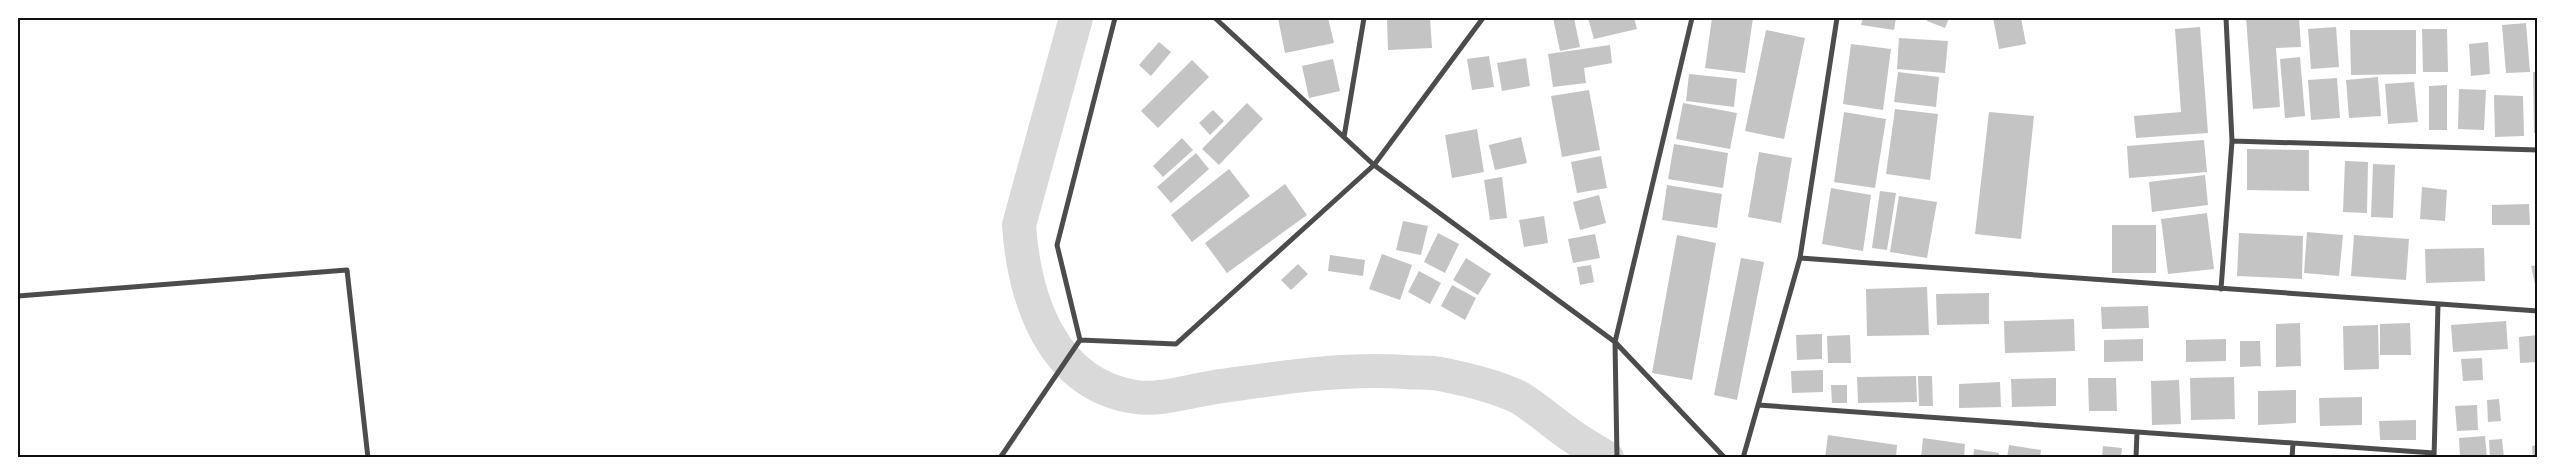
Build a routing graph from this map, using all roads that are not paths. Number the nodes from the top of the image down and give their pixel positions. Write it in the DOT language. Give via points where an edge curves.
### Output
graph roads {
  1 [pos="1115,18"];
  2 [pos="1215,18"];
  3 [pos="1364,18"];
  4 [pos="1483,18"];
  5 [pos="1692,18"];
  6 [pos="1837,18"];
  7 [pos="2226,18"];
  8 [pos="1344,137"];
  9 [pos="2232,141"];
  10 [pos="2538,150"];
  11 [pos="1374,164"];
  12 [pos="1800,258"];
  13 [pos="2221,289"];
  14 [pos="18,296"];
  15 [pos="2438,304"];
  16 [pos="2538,311"];
  17 [pos="1079,341"];
  18 [pos="1615,342"];
  19 [pos="1758,405"];
  20 [pos="2137,432"];
  21 [pos="2293,443"];
  22 [pos="2434,455"];
  23 [pos="368,458"];
  24 [pos="1000,458"];
  25 [pos="1617,458"];
  26 [pos="1725,458"];
  27 [pos="1743,458"];
  28 [pos="2136,458"];
  29 [pos="2292,458"];
  1 -- 17 [label="street" via="1057,244"];
  2 -- 8 [label="street"];
  3 -- 8 [label="street"];
  4 -- 11 [label="street"];
  5 -- 18 [label="street"];
  6 -- 12 [label="street"];
  7 -- 9 [label="street"];
  8 -- 11 [label="street"];
  9 -- 10 [label="street"];
  9 -- 13 [label="street"];
  11 -- 17 [label="street" via="1176,344"];
  11 -- 18 [label="street"];
  12 -- 13 [label="street"];
  12 -- 19 [label="street"];
  13 -- 15 [label="street"];
  14 -- 23 [label="street" via="347,270"];
  15 -- 16 [label="street"];
  15 -- 22 [label="street"];
  17 -- 24 [label="street"];
  18 -- 25 [label="street"];
  18 -- 26 [label="street"];
  19 -- 20 [label="street"];
  19 -- 27 [label="street"];
  20 -- 21 [label="street"];
  20 -- 28 [label="street"];
  21 -- 22 [label="street"];
  21 -- 29 [label="street"];
}
